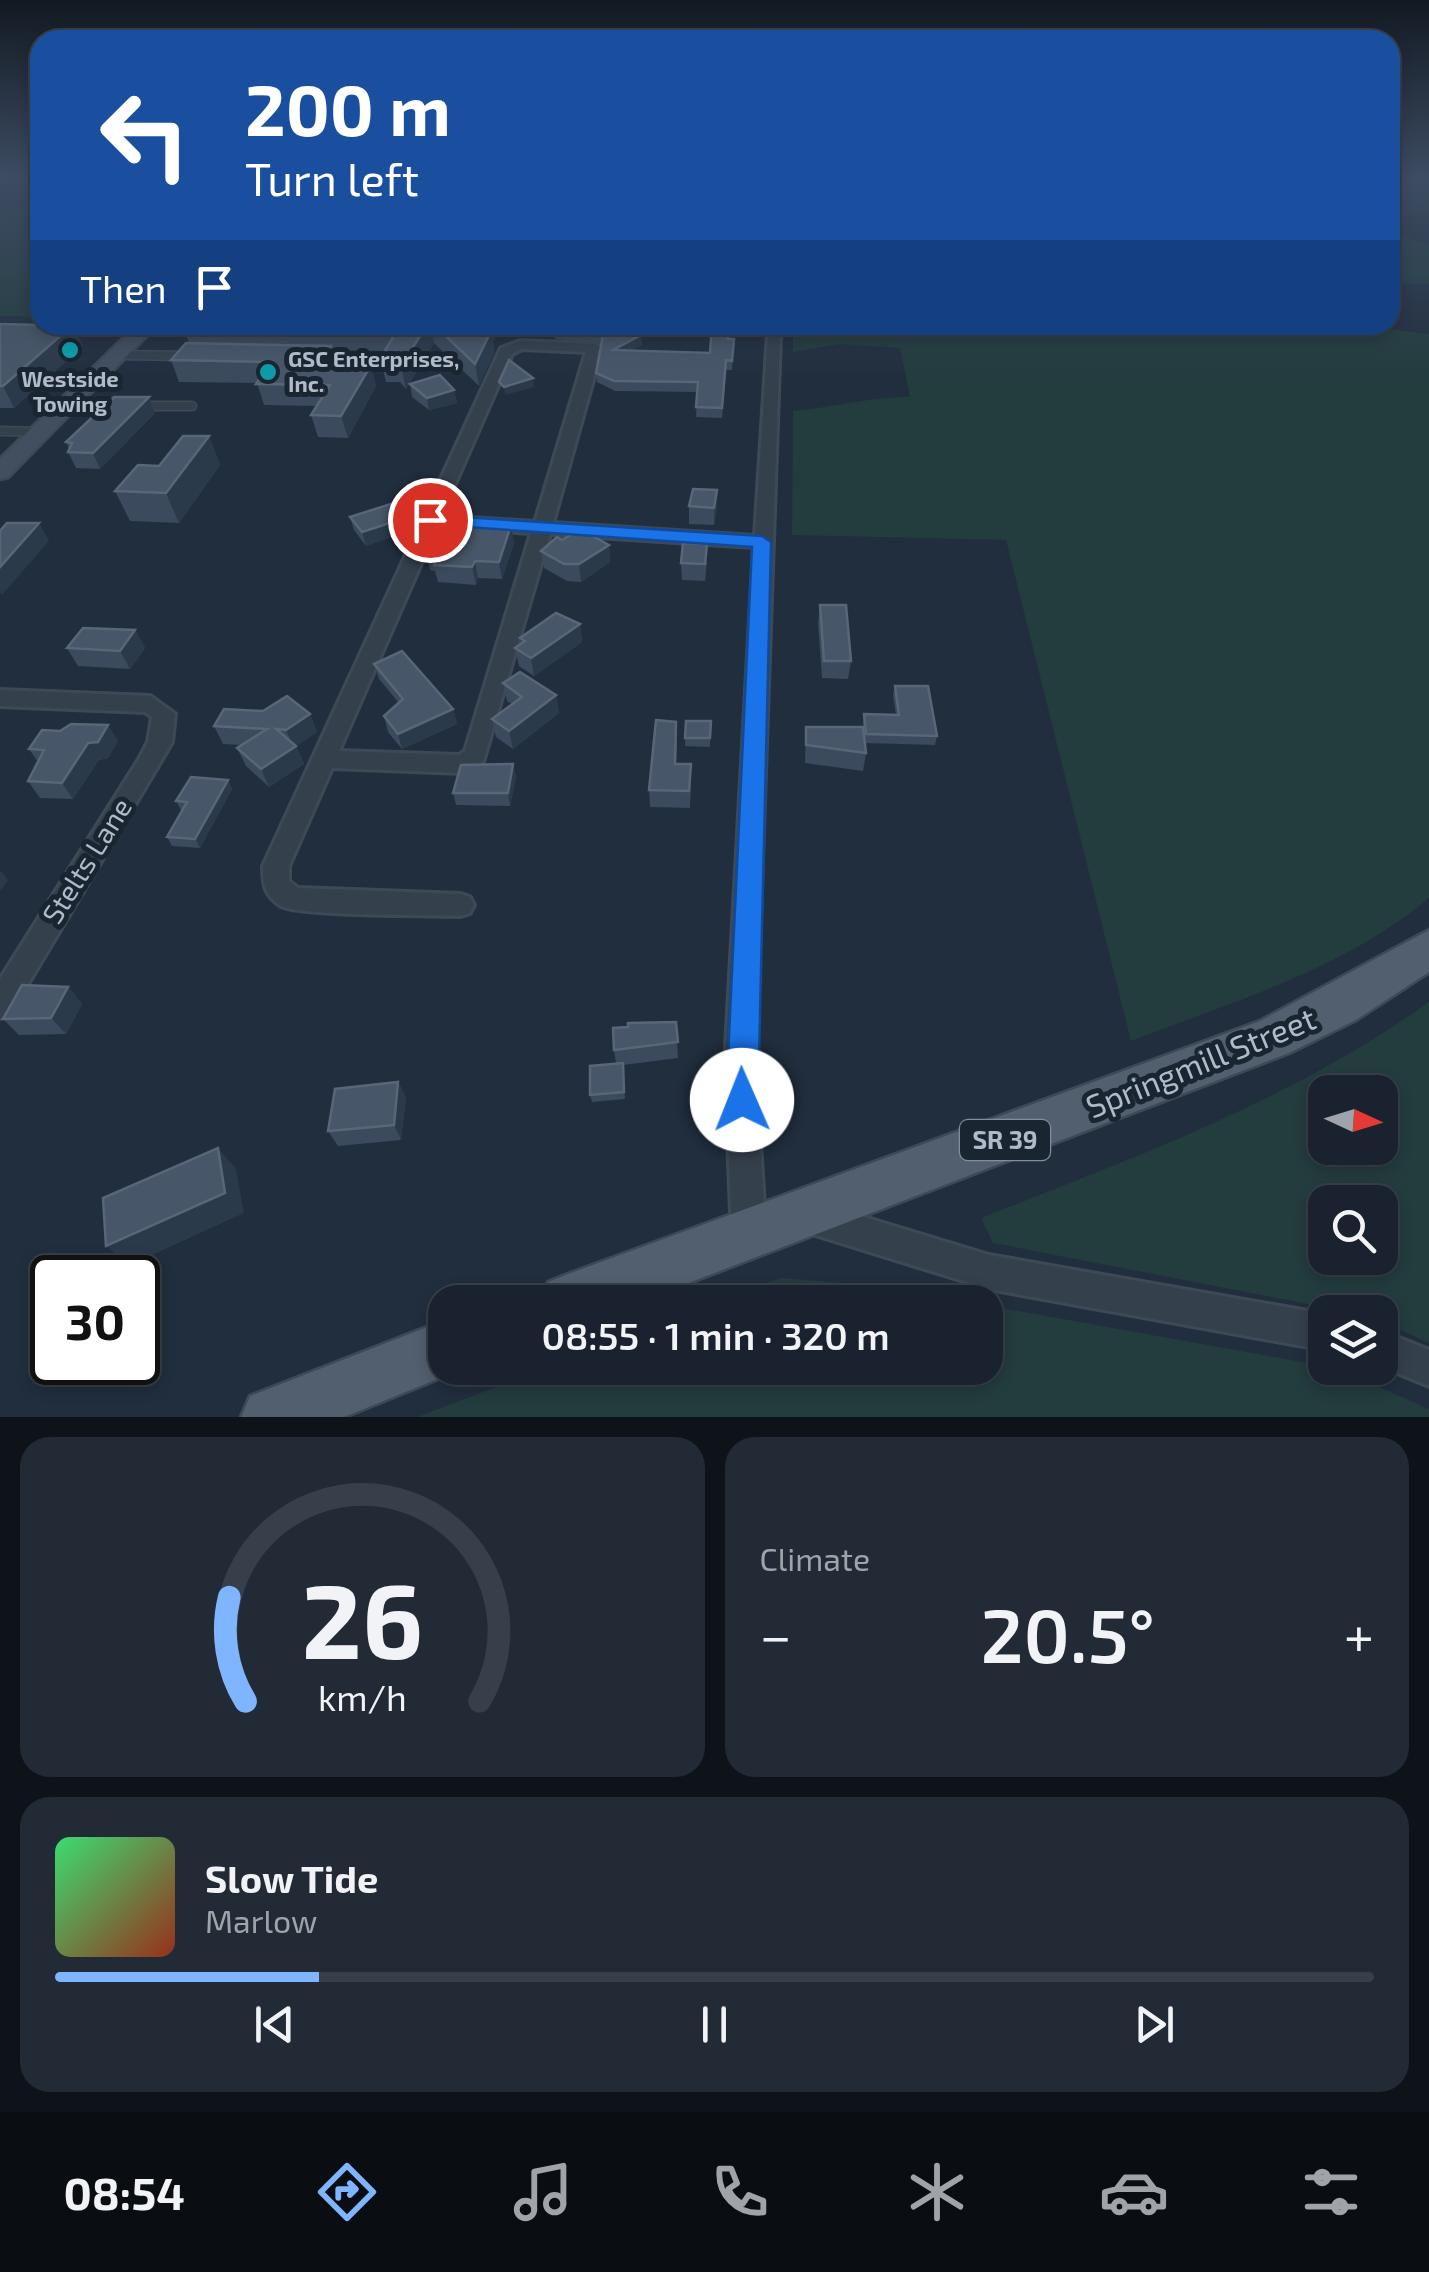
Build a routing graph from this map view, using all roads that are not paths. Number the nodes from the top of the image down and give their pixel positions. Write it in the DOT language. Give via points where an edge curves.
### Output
graph roads {
  1 [pos="138,335"];
  2 [pos="773,336"];
  3 [pos="118,355"];
  4 [pos="198,356"];
  5 [pos="318,359"];
  6 [pos="377,360"];
  7 [pos="68,404"];
  8 [pos="192,406"];
  9 [pos="0,431"];
  10 [pos="40,432"];
  11 [pos="0,472"];
  12 [pos="430,520"];
  13 [pos="542,529"];
  14 [pos="762,542"];
  15 [pos="0,698"];
  16 [pos="323,759"];
  17 [pos="461,905"];
  18 [pos="1429,949"];
  19 [pos="0,1005"];
  20 [pos="804,1216"];
  21 [pos="749,1236"];
  22 [pos="615,1285"];
  23 [pos="1308,1329"];
  24 [pos="428,1355"];
  25 [pos="1398,1355"];
  26 [pos="1429,1368"];
  27 [pos="271,1417"];
  1 -- 3 [label="street"];
  2 -- 14 [label="street"];
  3 -- 4 [label="lane"];
  3 -- 7 [label="street"];
  5 -- 6 [label="lane"];
  7 -- 8 [label="lane"];
  7 -- 10 [label="street"];
  9 -- 10 [label="lane"];
  10 -- 11 [label="street"];
  12 -- 13 [label="street"];
  12 -- 13 [label="street" via="506,350 589,346 596,351"];
  12 -- 16 [label="street"];
  13 -- 14 [label="street"];
  13 -- 16 [label="street" via="470,762"];
  14 -- 21 [label="street" via="740,1066"];
  15 -- 19 [label="street, Stelts Lane" via="133,702 164,714 147,766"];
  16 -- 17 [label="street" via="276,866 276,886 313,902"];
  18 -- 20 [label="main road, Springmill Street / SR 39" via="1273,1038"];
  20 -- 21 [label="main road, Springmill Street / SR 39"];
  20 -- 23 [label="street" via="990,1272"];
  21 -- 22 [label="main road, Springmill Street / SR 39"];
  24 -- 27 [label="main road"];
  25 -- 26 [label="street"];
}
